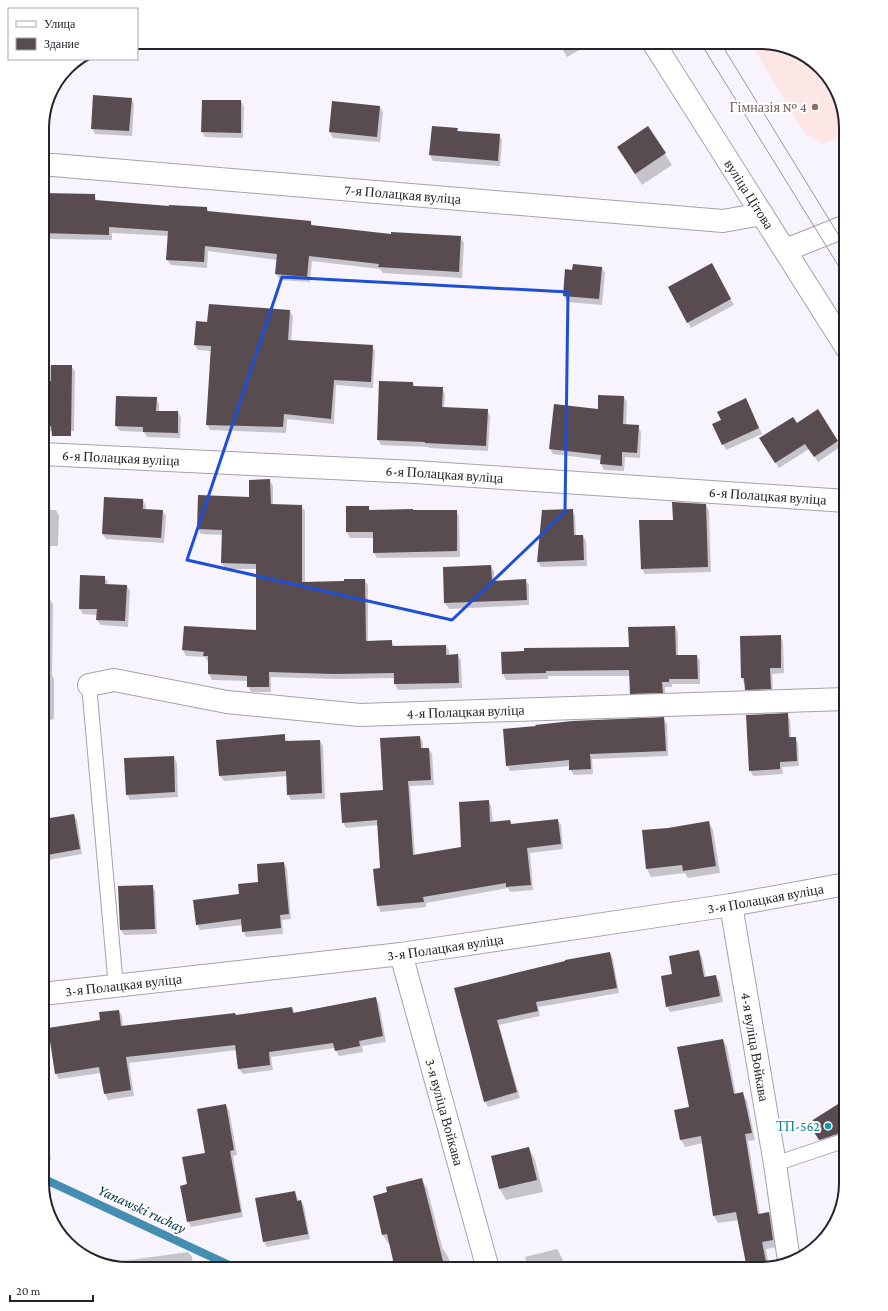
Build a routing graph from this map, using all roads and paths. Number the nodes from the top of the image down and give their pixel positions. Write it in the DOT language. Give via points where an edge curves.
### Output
graph roads {
  1 [pos="657,49"];
  2 [pos="49,161"];
  3 [pos="762,214"];
  4 [pos="839,229"];
  5 [pos="786,250"];
  6 [pos="839,336"];
  7 [pos="49,454"];
  8 [pos="839,500"];
  9 [pos="89,686"];
  10 [pos="839,699"];
  11 [pos="839,885"];
  12 [pos="731,905"];
  13 [pos="401,954"];
  14 [pos="116,987"];
  15 [pos="49,993"];
  16 [pos="839,1142"];
  17 [pos="775,1164"];
  18 [pos="788,1256"];
  19 [pos="486,1262"];
  1 -- 3 [label="street, вуліца Цітова"];
  2 -- 3 [label="street, 7-я Полацкая вуліца" via="723,221"];
  3 -- 5 [label="street, вуліца Цітова"];
  4 -- 5 [label="street"];
  5 -- 6 [label="street, вуліца Цітова"];
  7 -- 8 [label="street, 6-я Полацкая вуліца" via="415,472"];
  9 -- 10 [label="street, 4-я Полацкая вуліца" via="114,680 227,702 360,715"];
  9 -- 14 [label="lane"];
  11 -- 12 [label="street, 3-я Полацкая вуліца"];
  12 -- 13 [label="street, 3-я Полацкая вуліца"];
  12 -- 17 [label="street, 4-я вуліца Войкава"];
  13 -- 14 [label="street, 3-я Полацкая вуліца"];
  13 -- 19 [label="street, 3-я вуліца Войкава"];
  14 -- 15 [label="street, 3-я Полацкая вуліца"];
  16 -- 17 [label="lane"];
  17 -- 18 [label="street, 4-я вуліца Войкава"];
}
